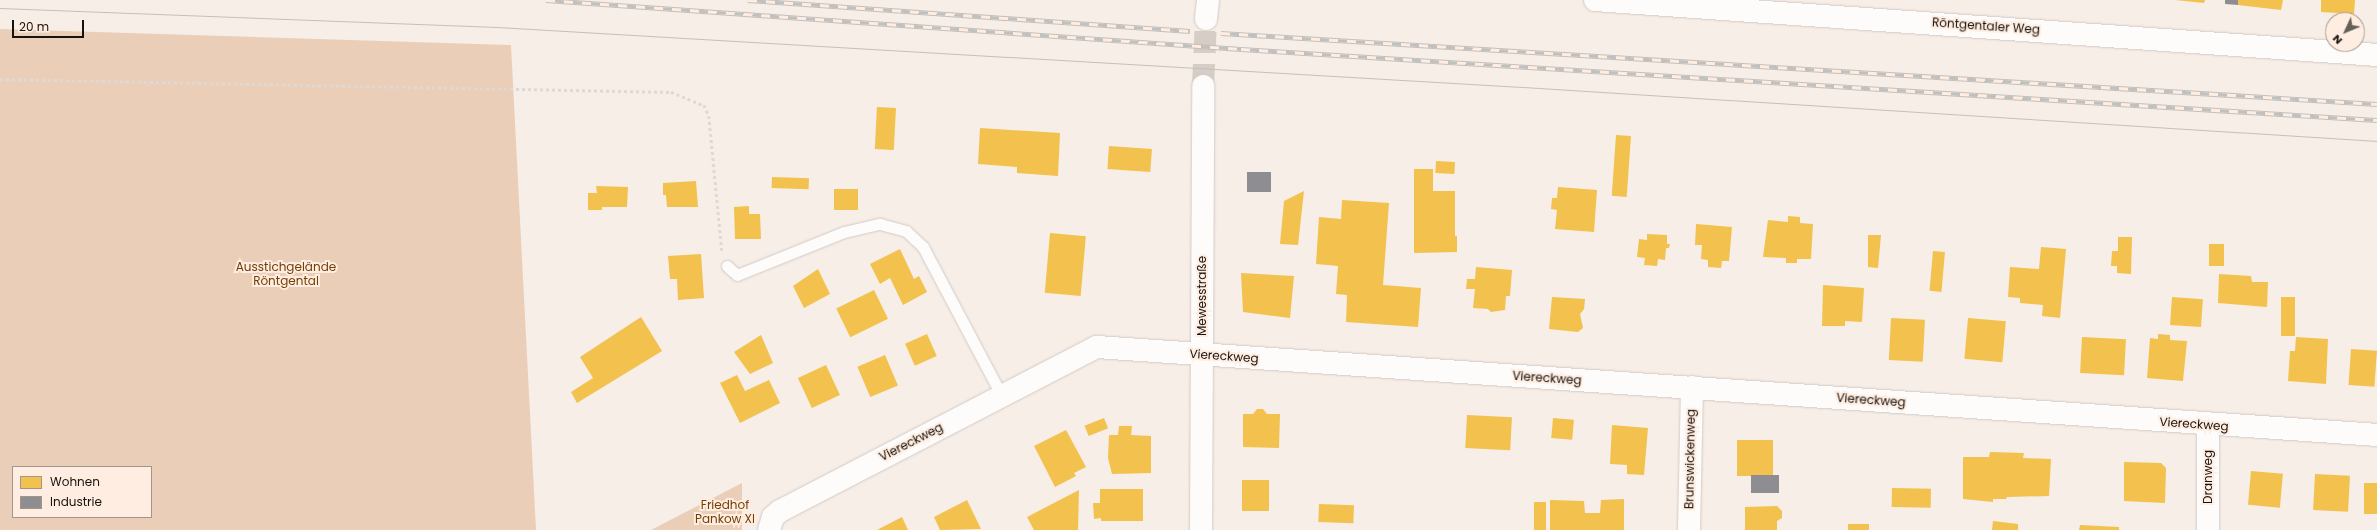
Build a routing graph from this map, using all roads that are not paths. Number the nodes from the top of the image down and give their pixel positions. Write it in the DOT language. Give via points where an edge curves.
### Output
graph roads {
  1 [pos="1595,0"];
  2 [pos="2377,55"];
  3 [pos="1203,86"];
  4 [pos="727,266"];
  5 [pos="1202,355"];
  6 [pos="1692,388"];
  7 [pos="1002,396"];
  8 [pos="2208,425"];
  9 [pos="2377,435"];
  10 [pos="769,530"];
  11 [pos="1202,530"];
  12 [pos="1689,530"];
  13 [pos="2208,530"];
  1 -- 2 [label="street, Röntgentaler Weg"];
  3 -- 5 [label="street, Mewesstraße"];
  4 -- 7 [label="lane" via="737,275 844,232 880,224 906,232 923,247"];
  5 -- 6 [label="street, Viereckweg"];
  5 -- 7 [label="street, Viereckweg" via="1097,347"];
  5 -- 11 [label="street, Mewesstraße"];
  6 -- 8 [label="street, Viereckweg"];
  6 -- 12 [label="street, Brunswickenweg"];
  7 -- 10 [label="street, Viereckweg" via="780,510 772,517"];
  8 -- 9 [label="street, Viereckweg"];
  8 -- 13 [label="street, Dranweg"];
}
